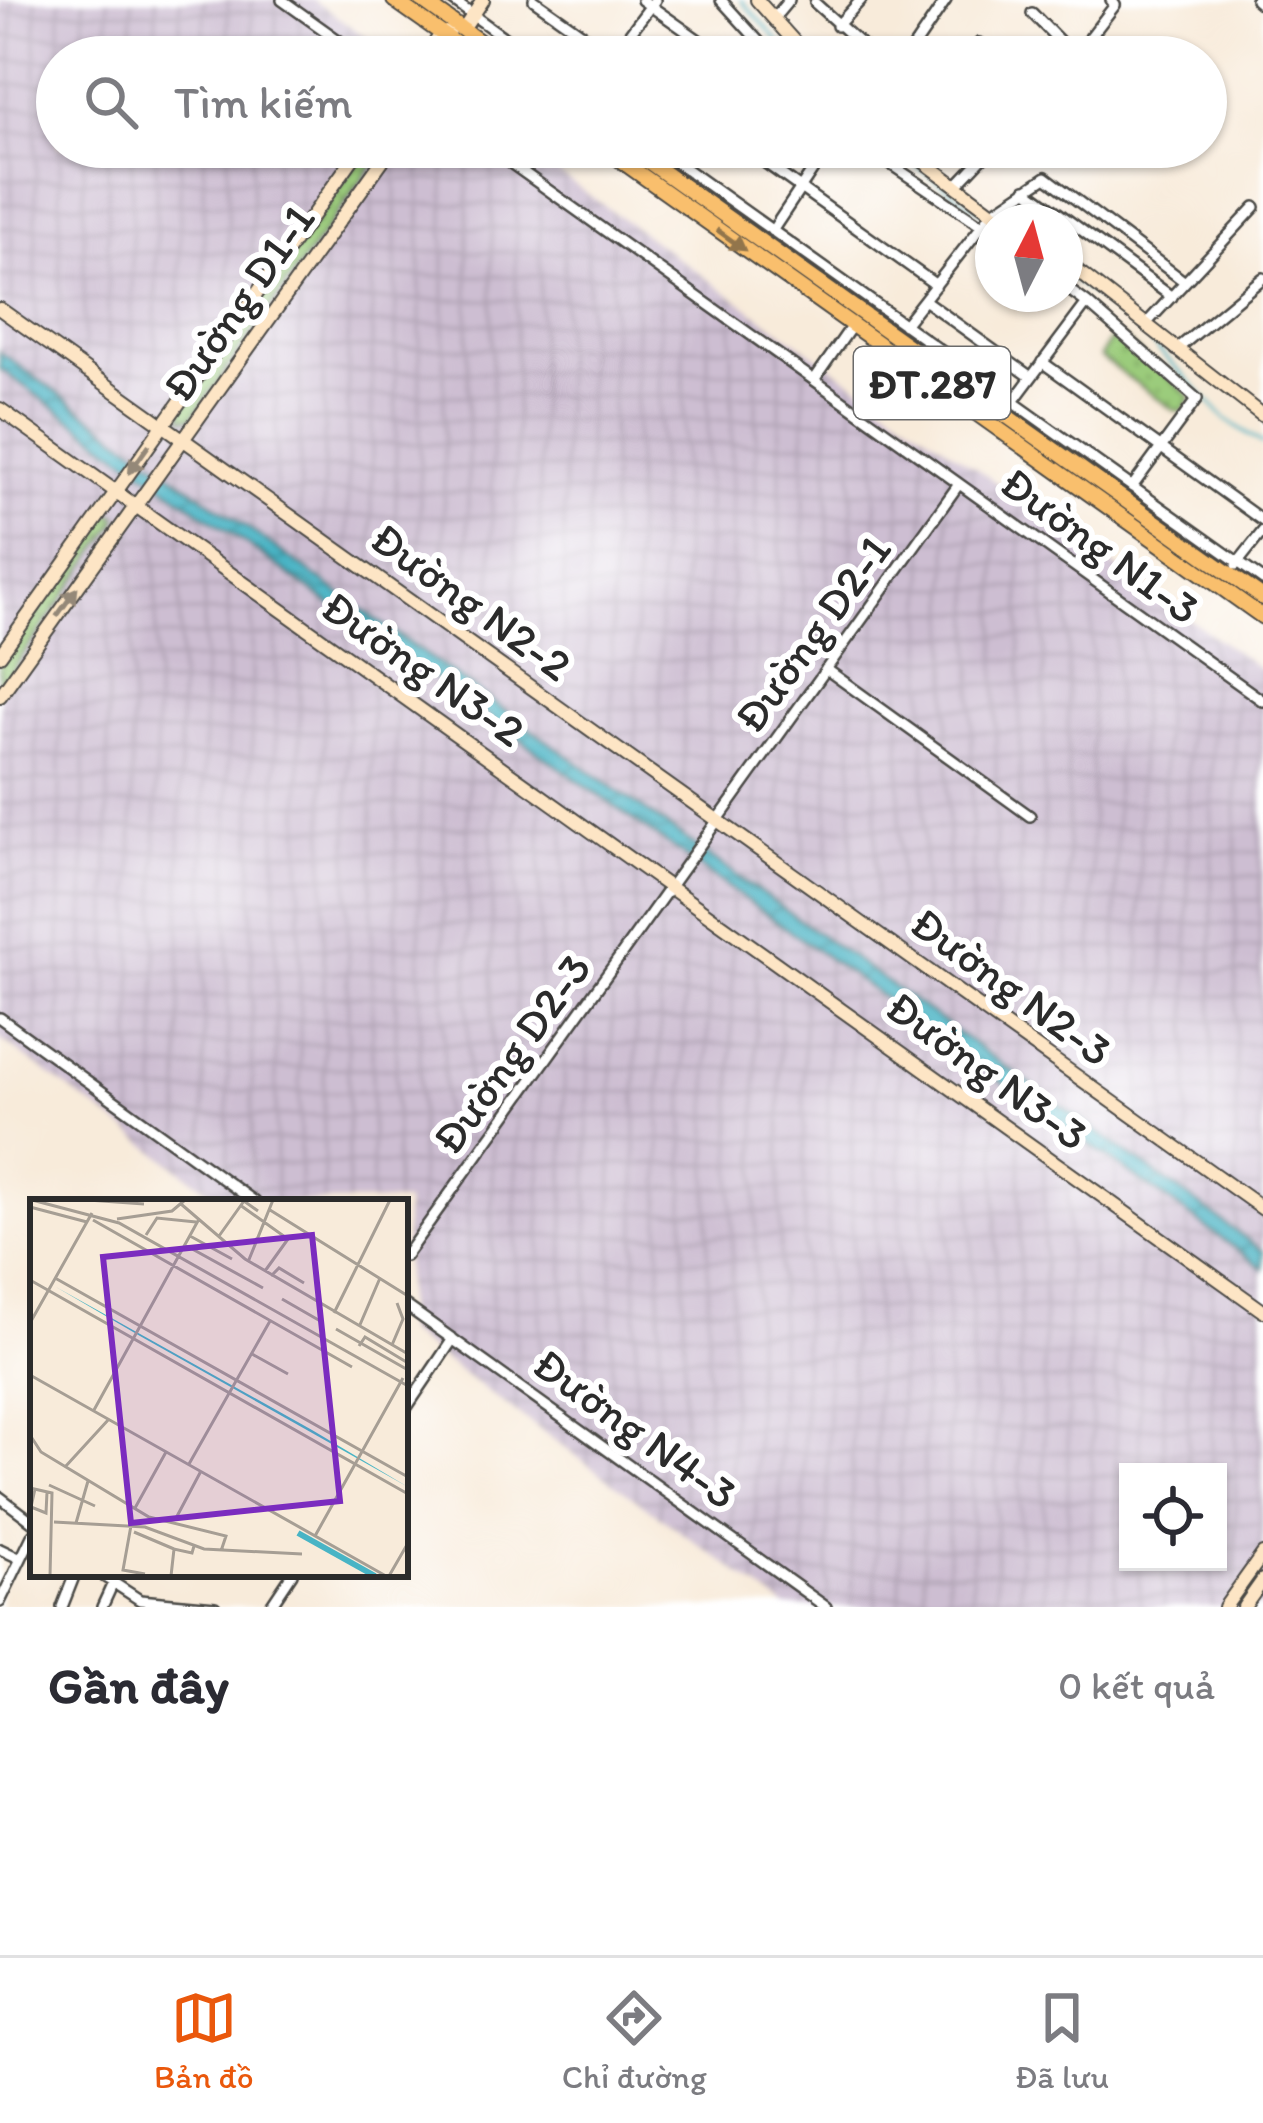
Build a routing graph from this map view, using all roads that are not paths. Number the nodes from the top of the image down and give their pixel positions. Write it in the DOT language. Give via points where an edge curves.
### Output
graph roads {
  1 [pos="282,0"];
  2 [pos="394,0"];
  3 [pos="421,0"];
  4 [pos="452,0"];
  5 [pos="483,0"];
  6 [pos="534,0"];
  7 [pos="721,0"];
  8 [pos="757,0"];
  9 [pos="789,0"];
  10 [pos="861,0"];
  11 [pos="946,0"];
  12 [pos="1111,0"];
  13 [pos="1256,0"];
  14 [pos="649,2"];
  15 [pos="815,3"];
  16 [pos="1263,6"];
  17 [pos="1032,13"];
  18 [pos="473,15"];
  19 [pos="774,18"];
  20 [pos="838,26"];
  21 [pos="463,30"];
  22 [pos="441,34"];
  23 [pos="333,36"];
  24 [pos="443,36"];
  25 [pos="464,36"];
  26 [pos="471,36"];
  27 [pos="502,36"];
  28 [pos="585,36"];
  29 [pos="627,36"];
  30 [pos="695,36"];
  31 [pos="754,36"];
  32 [pos="790,36"];
  33 [pos="850,36"];
  34 [pos="921,36"];
  35 [pos="1054,36"];
  36 [pos="1093,36"];
  37 [pos="346,168"];
  38 [pos="377,168"];
  39 [pos="517,168"];
  40 [pos="631,168"];
  41 [pos="657,168"];
  42 [pos="684,168"];
  43 [pos="773,168"];
  44 [pos="814,168"];
  45 [pos="899,168"];
  46 [pos="932,168"];
  47 [pos="973,168"];
  48 [pos="956,186"];
  49 [pos="801,188"];
  50 [pos="1027,189"];
  51 [pos="1011,204"];
  52 [pos="1255,207"];
  53 [pos="975,208"];
  54 [pos="975,215"];
  55 [pos="772,231"];
  56 [pos="975,240"];
  57 [pos="1083,276"];
  58 [pos="1263,278"];
  59 [pos="1185,282"];
  60 [pos="936,285"];
  61 [pos="1172,297"];
  62 [pos="925,300"];
  63 [pos="1083,300"];
  64 [pos="1087,303"];
  65 [pos="0,309"];
  66 [pos="1145,326"];
  67 [pos="851,327"];
  68 [pos="894,337"];
  69 [pos="1176,350"];
  70 [pos="1042,362"];
  71 [pos="1030,377"];
  72 [pos="814,380"];
  73 [pos="1009,408"];
  74 [pos="0,410"];
  75 [pos="1263,416"];
  76 [pos="163,424"];
  77 [pos="184,440"];
  78 [pos="1163,447"];
  79 [pos="959,484"];
  80 [pos="1132,487"];
  81 [pos="115,494"];
  82 [pos="135,508"];
  83 [pos="1263,520"];
  84 [pos="1263,531"];
  85 [pos="1234,568"];
  86 [pos="1263,580"];
  87 [pos="1263,598"];
  88 [pos="1263,617"];
  89 [pos="0,655"];
  90 [pos="826,669"];
  91 [pos="0,696"];
  92 [pos="1262,698"];
  93 [pos="1030,816"];
  94 [pos="718,821"];
  95 [pos="670,887"];
  96 [pos="0,1018"];
  97 [pos="249,1199"];
  98 [pos="1263,1209"];
  99 [pos="408,1252"];
  100 [pos="408,1307"];
  101 [pos="1263,1311"];
  102 [pos="454,1340"];
  103 [pos="408,1406"];
  104 [pos="0,1497"];
  105 [pos="30,1518"];
  106 [pos="30,1541"];
  107 [pos="0,1550"];
  108 [pos="1263,1554"];
  109 [pos="22,1559"];
  110 [pos="74,1577"];
  111 [pos="104,1577"];
  112 [pos="290,1577"];
  113 [pos="1263,1580"];
  114 [pos="113,1583"];
  115 [pos="0,1602"];
  116 [pos="139,1603"];
  117 [pos="62,1607"];
  118 [pos="102,1607"];
  119 [pos="210,1607"];
  120 [pos="270,1607"];
  121 [pos="826,1607"];
  122 [pos="1225,1607"];
  123 [pos="1244,1607"];
  1 -- 23 [label="street"];
  2 -- 22 [label="main road"];
  3 -- 21 [label="main road"];
  4 -- 18 [label="street"];
  5 -- 18 [label="street"];
  6 -- 28 [label="street"];
  7 -- 31 [label="street"];
  8 -- 19 [label="street"];
  9 -- 19 [label="street"];
  10 -- 20 [label="street"];
  11 -- 34 [label="street"];
  12 -- 36 [label="street"];
  13 -- 16 [label="street"];
  14 -- 29 [label="street"];
  14 -- 30 [label="street"];
  15 -- 20 [label="street"];
  17 -- 35 [label="street"];
  18 -- 21 [label="street"];
  18 -- 27 [label="street"];
  19 -- 32 [label="street"];
  20 -- 33 [label="street"];
  21 -- 22 [label="street"];
  21 -- 25 [label="street"];
  21 -- 26 [label="main road"];
  22 -- 24 [label="main road"];
  37 -- 76 [label="street, Đường D1-1"];
  38 -- 77 [label="street, Đường D1-1"];
  39 -- 72 [label="street, Đường N1-3"];
  40 -- 67 [label="main road, ĐT.287, one-way"];
  41 -- 68 [label="main road, ĐT.287"];
  42 -- 55 [label="street"];
  43 -- 49 [label="street"];
  44 -- 49 [label="street"];
  45 -- 54 [label="street"];
  46 -- 48 [label="street"];
  47 -- 48 [label="street"];
  48 -- 53 [label="street"];
  49 -- 55 [label="street"];
  49 -- 60 [label="street"];
  50 -- 51 [label="street"];
  50 -- 59 [label="street" via="1046,177"];
  50 -- 61 [label="street"];
  52 -- 59 [label="street"];
  55 -- 68 [label="street"];
  56 -- 60 [label="street"];
  57 -- 66 [label="street"];
  58 -- 69 [label="street"];
  59 -- 61 [label="street"];
  60 -- 62 [label="street"];
  61 -- 66 [label="street"];
  62 -- 68 [label="street"];
  62 -- 71 [label="street"];
  63 -- 64 [label="street"];
  64 -- 70 [label="street"];
  64 -- 78 [label="street" via="1197,399"];
  65 -- 76 [label="street, Đường N2-2"];
  66 -- 69 [label="street"];
  67 -- 68 [label="main road, ĐT.287"];
  67 -- 72 [label="street"];
  68 -- 73 [label="main road, ĐT.287"];
  68 -- 88 [label="main road, ĐT.287"];
  69 -- 75 [label="street"];
  70 -- 71 [label="street"];
  70 -- 78 [label="street"];
  71 -- 73 [label="street"];
  72 -- 79 [label="street, Đường N1-3"];
  73 -- 80 [label="street"];
  73 -- 85 [label="main road, ĐT.287"];
  74 -- 81 [label="street, Đường N3-2"];
  76 -- 77 [label="street, Đường N2-2"];
  76 -- 81 [label="street, Đường D1-1, one-way"];
  77 -- 82 [label="street, Đường D1-1"];
  77 -- 94 [label="street, Đường N2-2"];
  78 -- 80 [label="street"];
  78 -- 83 [label="street"];
  79 -- 90 [label="street, Đường D2-1"];
  79 -- 92 [label="street, Đường N1-3"];
  80 -- 85 [label="street"];
  81 -- 82 [label="street, Đường N3-2"];
  81 -- 89 [label="street, Đường D1-1"];
  91 -- 82 [label="street, Đường D1-1, one-way"];
  82 -- 95 [label="street, Đường N3-2"];
  84 -- 85 [label="street"];
  85 -- 86 [label="street"];
  85 -- 87 [label="main road, ĐT.287"];
  90 -- 93 [label="street"];
  90 -- 94 [label="street, Đường D2-1"];
  94 -- 95 [label="street, Đường D2-1"];
  94 -- 98 [label="street, Đường N2-3"];
  95 -- 99 [label="street, Đường D2-3"];
  95 -- 101 [label="street, Đường N3-3"];
  96 -- 97 [label="street"];
  100 -- 102 [label="street, Đường N4-3"];
  102 -- 103 [label="street"];
  102 -- 121 [label="street, Đường N4-3"];
  104 -- 105 [label="street"];
  106 -- 109 [label="street"];
  107 -- 109 [label="street"];
  108 -- 122 [label="street"];
  109 -- 115 [label="street"];
  110 -- 117 [label="street"];
  111 -- 114 [label="street"];
  112 -- 120 [label="street"];
  113 -- 123 [label="street"];
  114 -- 116 [label="street"];
  114 -- 118 [label="street"];
  116 -- 119 [label="street"];
}
